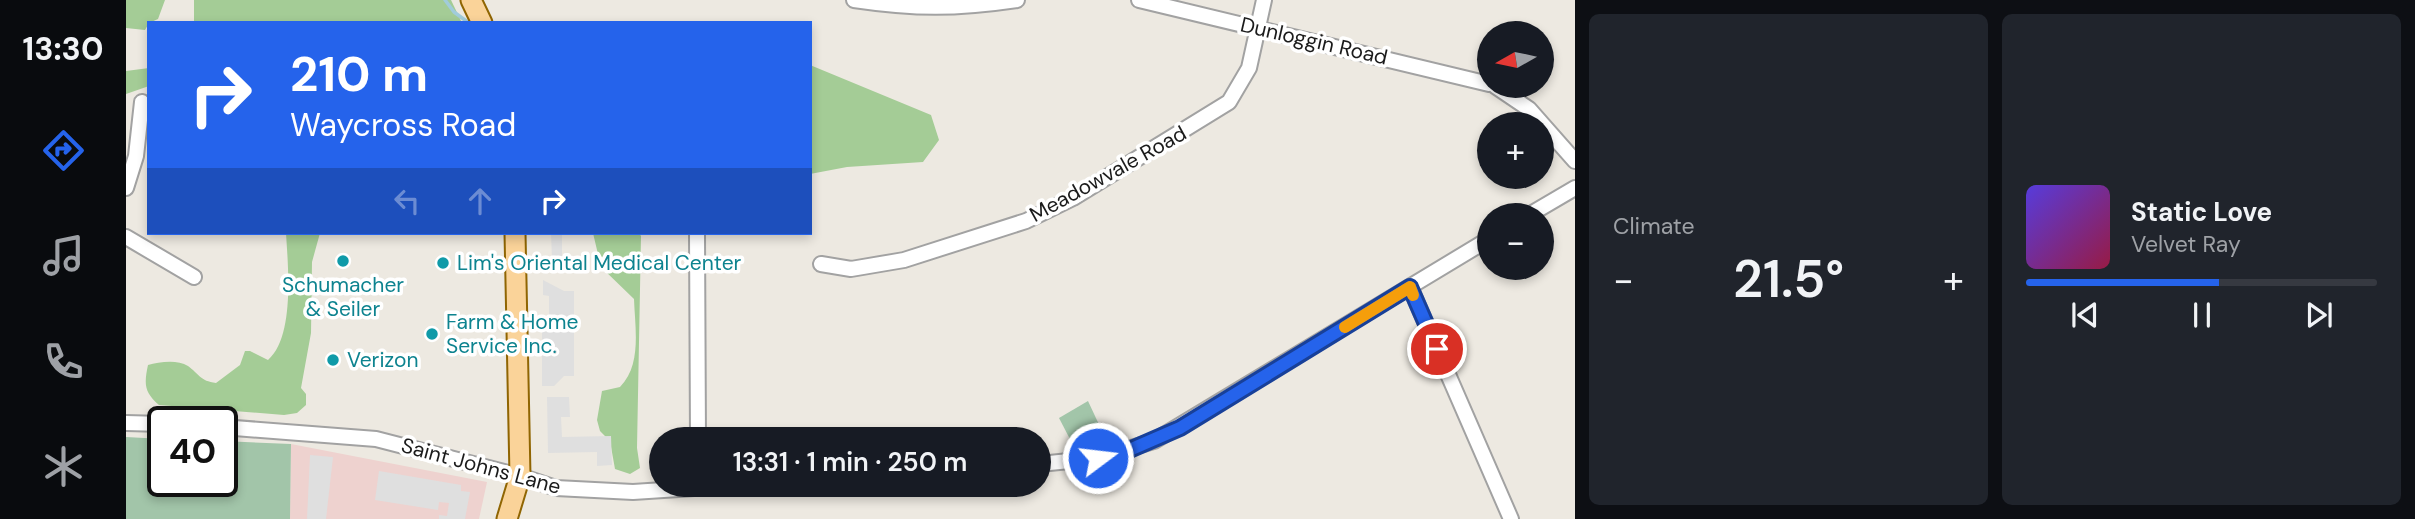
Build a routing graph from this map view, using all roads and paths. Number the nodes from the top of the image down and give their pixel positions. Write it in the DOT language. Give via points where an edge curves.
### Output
graph roads {
  1 [pos="471,0"];
  2 [pos="854,0"];
  3 [pos="1017,0"];
  4 [pos="1139,0"];
  5 [pos="1264,0"];
  6 [pos="886,2"];
  7 [pos="481,21"];
  8 [pos="1259,27"];
  9 [pos="1477,81"];
  10 [pos="1513,98"];
  11 [pos="142,102"];
  12 [pos="1575,161"];
  13 [pos="126,188"];
  14 [pos="1575,188"];
  15 [pos="1549,203"];
  16 [pos="515,235"];
  17 [pos="696,235"];
  18 [pos="126,236"];
  19 [pos="1477,246"];
  20 [pos="821,264"];
  21 [pos="194,277"];
  22 [pos="1410,287"];
  23 [pos="126,423"];
  24 [pos="147,424"];
  25 [pos="698,427"];
  26 [pos="238,428"];
  27 [pos="1051,463"];
  28 [pos="520,476"];
  29 [pos="649,488"];
  30 [pos="507,519"];
  31 [pos="1511,519"];
  1 -- 7 [label="main road"];
  2 -- 6 [label="street"];
  3 -- 6 [label="street" via="956,9"];
  4 -- 8 [label="street, Dunloggin Road"];
  5 -- 8 [label="street, Meadowvale Road"];
  8 -- 9 [label="street, Dunloggin Road"];
  8 -- 20 [label="street, Meadowvale Road" via="1245,78 1229,103 1063,205 904,260 851,269"];
  10 -- 12 [label="street" via="1529,109"];
  11 -- 13 [label="street" via="136,156"];
  14 -- 15 [label="street"];
  16 -- 28 [label="main road"];
  17 -- 25 [label="street"];
  18 -- 21 [label="street"];
  19 -- 22 [label="street"];
  22 -- 27 [label="street" via="1154,440 1098,458"];
  22 -- 31 [label="street"];
  23 -- 24 [label="street"];
  26 -- 28 [label="street, Saint Johns Lane" via="376,439"];
  28 -- 29 [label="street, Saint Johns Lane" via="555,488 585,491"];
  28 -- 30 [label="main road"];
}
